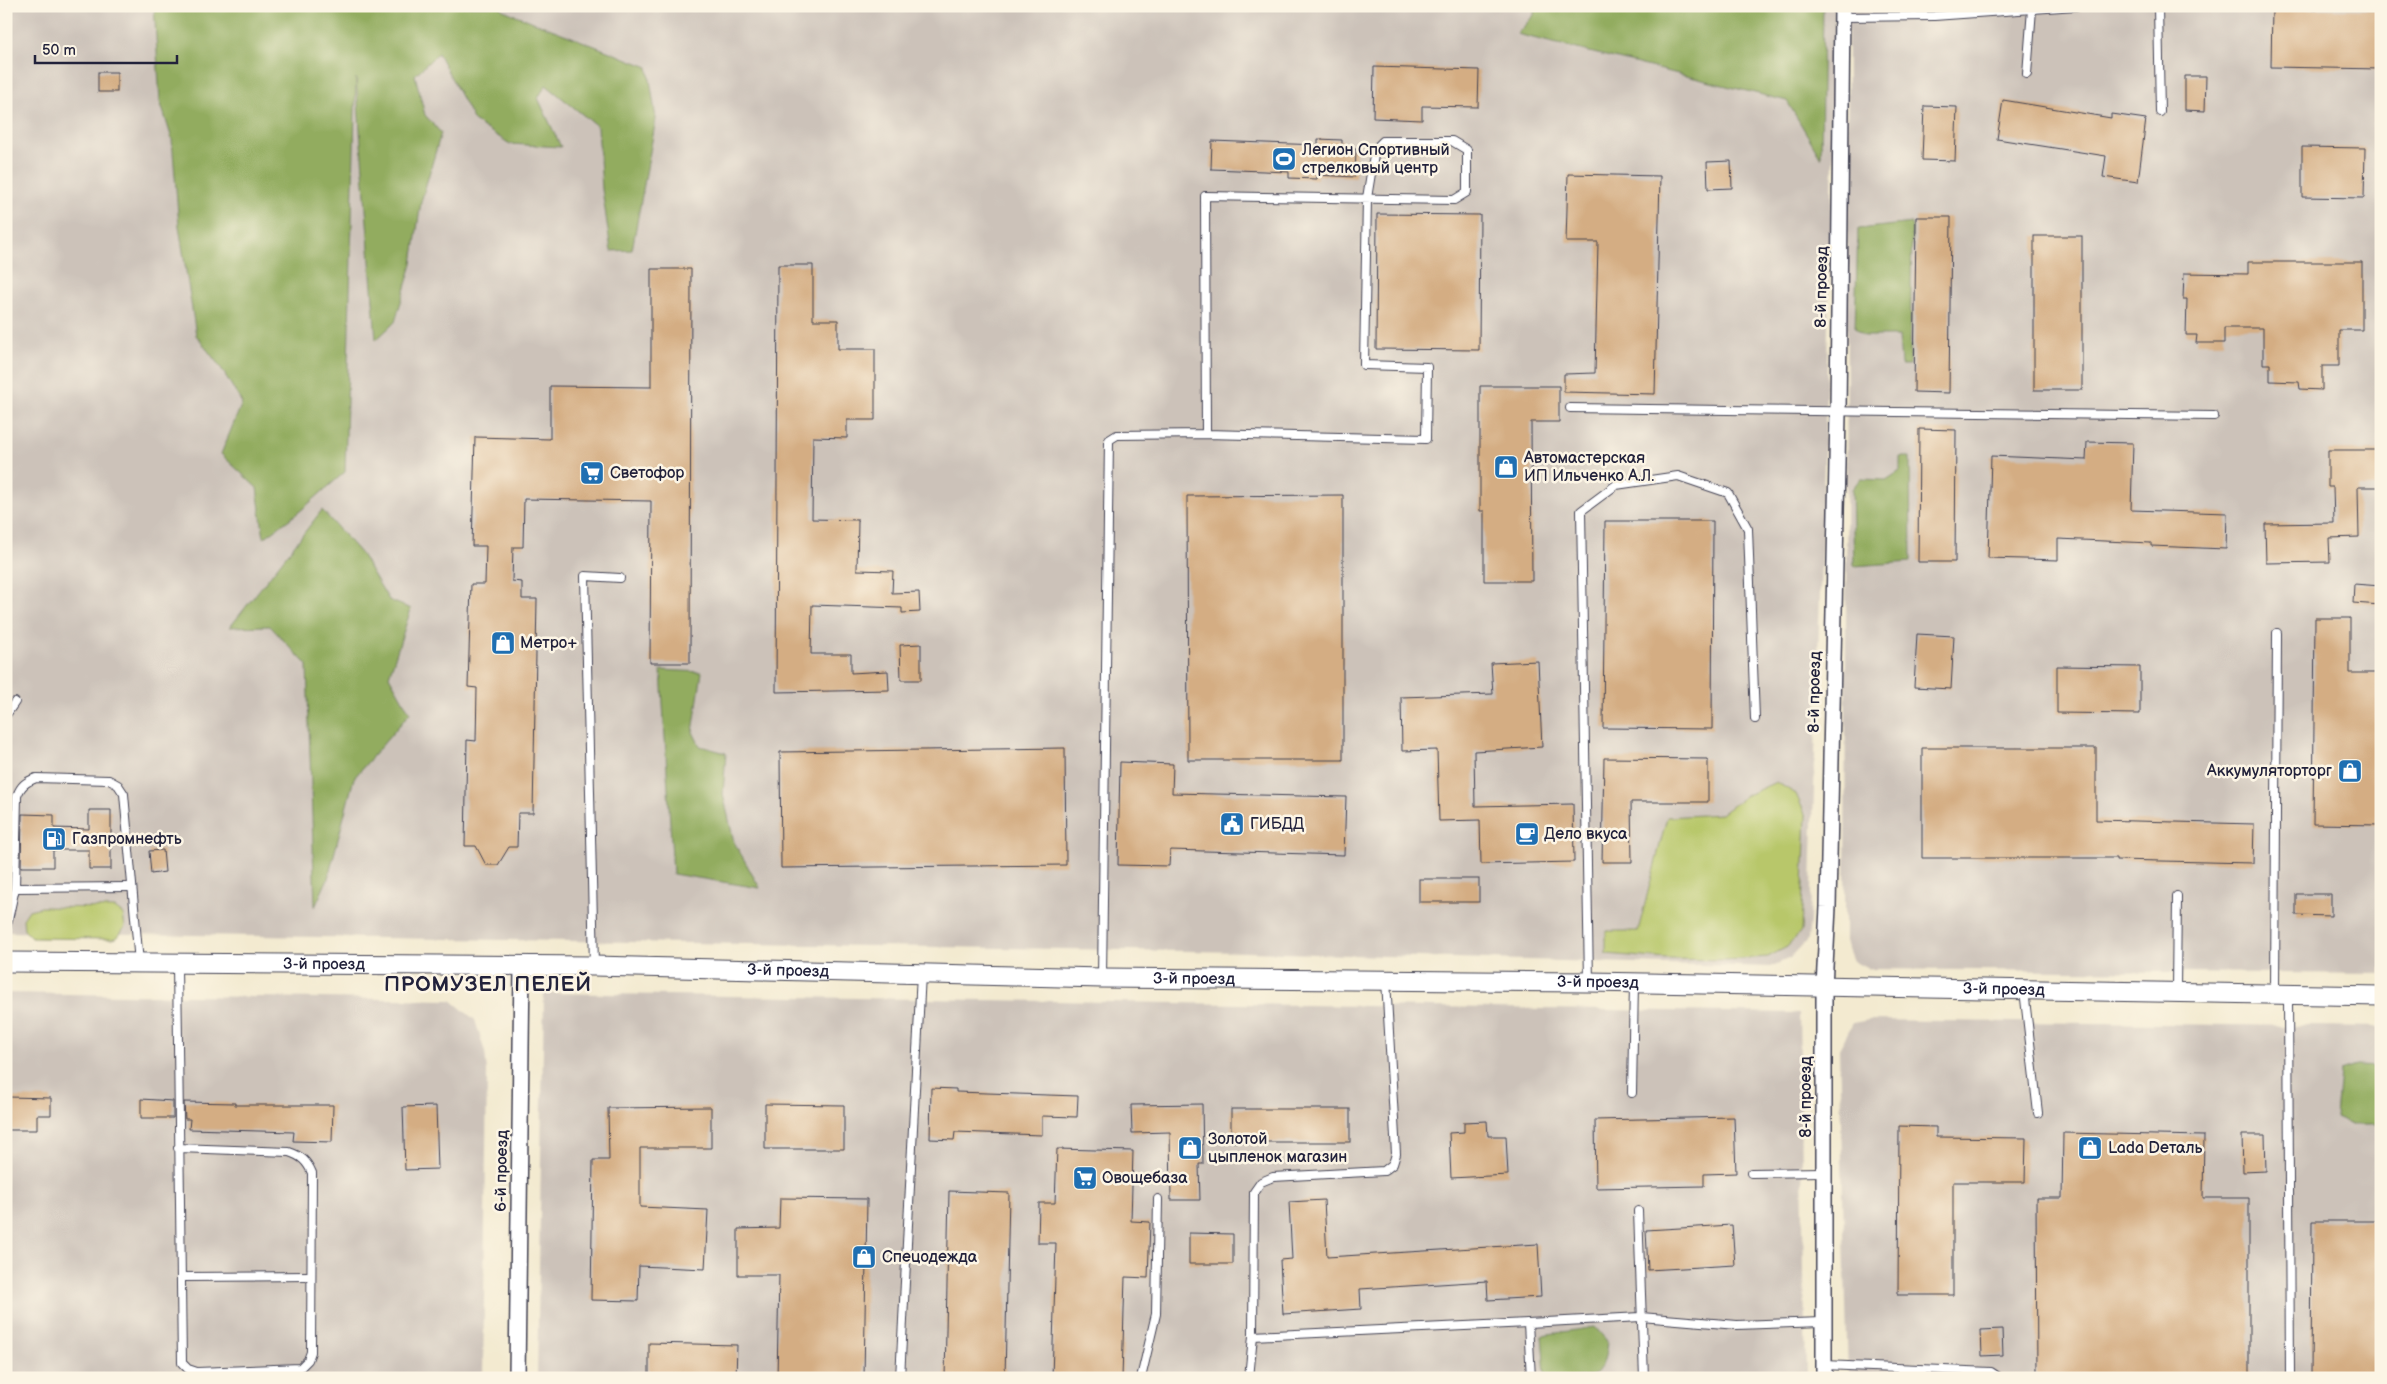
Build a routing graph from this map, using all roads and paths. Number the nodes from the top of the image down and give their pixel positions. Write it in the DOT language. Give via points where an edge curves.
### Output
graph roads {
  1 [pos="2076,6"];
  2 [pos="2158,6"];
  3 [pos="2032,9"];
  4 [pos="1842,12"];
  5 [pos="2027,74"];
  6 [pos="2160,112"];
  7 [pos="1367,198"];
  8 [pos="1570,408"];
  9 [pos="1838,412"];
  10 [pos="2214,416"];
  11 [pos="1206,434"];
  12 [pos="620,578"];
  13 [pos="2277,633"];
  14 [pos="15,702"];
  15 [pos="6,715"];
  16 [pos="1755,720"];
  17 [pos="132,887"];
  18 [pos="15,888"];
  19 [pos="2177,896"];
  20 [pos="6,929"];
  21 [pos="6,962"];
  22 [pos="139,963"];
  23 [pos="177,964"];
  24 [pos="522,965"];
  25 [pos="594,966"];
  26 [pos="921,974"];
  27 [pos="1102,978"];
  28 [pos="1386,980"];
  29 [pos="1589,982"];
  30 [pos="1634,983"];
  31 [pos="1824,987"];
  32 [pos="2024,990"];
  33 [pos="2176,992"];
  34 [pos="2281,994"];
  35 [pos="2381,996"];
  36 [pos="1632,1093"];
  37 [pos="2038,1113"];
  38 [pos="178,1148"];
  39 [pos="1823,1172"];
  40 [pos="1751,1173"];
  41 [pos="1158,1199"];
  42 [pos="1638,1211"];
  43 [pos="311,1276"];
  44 [pos="182,1277"];
  45 [pos="1641,1317"];
  46 [pos="1823,1322"];
  47 [pos="1528,1323"];
  48 [pos="1253,1336"];
  49 [pos="1824,1371"];
  50 [pos="517,1378"];
  51 [pos="900,1378"];
  52 [pos="1142,1378"];
  53 [pos="1249,1378"];
  54 [pos="1531,1378"];
  55 [pos="1644,1378"];
  56 [pos="2000,1378"];
  57 [pos="2290,1378"];
  1 -- 3 [label="lane"];
  2 -- 6 [label="lane"];
  3 -- 4 [label="lane" via="1934,16"];
  3 -- 5 [label="lane"];
  4 -- 9 [label="street, 8-й проезд"];
  7 -- 7 [label="lane" via="1454,200 1467,192 1467,150 1452,141 1383,141 1375,149"];
  7 -- 11 [label="lane" via="1204,196"];
  7 -- 11 [label="lane" via="1364,364 1428,367 1426,439"];
  8 -- 9 [label="lane"];
  9 -- 10 [label="lane"];
  9 -- 31 [label="street, 8-й проезд"];
  11 -- 27 [label="lane" via="1117,435 1109,440"];
  12 -- 25 [label="lane" via="585,576"];
  13 -- 34 [label="lane"];
  14 -- 15 [label="lane"];
  16 -- 29 [label="lane" via="1748,529 1728,493 1678,476 1616,485 1581,511"];
  17 -- 18 [label="lane"];
  17 -- 18 [label="lane" via="124,794 118,785 109,780 36,778 20,788 17,796"];
  17 -- 22 [label="lane"];
  18 -- 20 [label="lane"];
  19 -- 33 [label="lane"];
  21 -- 22 [label="street, 3-й проезд"];
  22 -- 23 [label="street, 3-й проезд"];
  23 -- 24 [label="street, 3-й проезд"];
  23 -- 38 [label="lane"];
  24 -- 25 [label="street, 3-й проезд"];
  24 -- 50 [label="street, 6-й проезд"];
  25 -- 26 [label="street, 3-й проезд"];
  26 -- 27 [label="street, 3-й проезд"];
  26 -- 51 [label="lane"];
  27 -- 28 [label="street, 3-й проезд"];
  28 -- 29 [label="street, 3-й проезд"];
  28 -- 48 [label="lane" via="1396,1154 1392,1164 1384,1170 1272,1177 1261,1182 1254,1192"];
  29 -- 30 [label="street, 3-й проезд"];
  30 -- 31 [label="street, 3-й проезд"];
  30 -- 36 [label="lane"];
  31 -- 32 [label="street, 3-й проезд"];
  31 -- 39 [label="street, 8-й проезд"];
  32 -- 33 [label="street, 3-й проезд"];
  32 -- 37 [label="lane"];
  33 -- 34 [label="street, 3-й проезд"];
  34 -- 35 [label="street, 3-й проезд"];
  34 -- 57 [label="lane"];
  38 -- 43 [label="lane" via="288,1152 300,1155 308,1162 312,1173"];
  38 -- 44 [label="lane"];
  39 -- 40 [label="lane"];
  39 -- 46 [label="street, 8-й проезд"];
  41 -- 52 [label="lane" via="1156,1314"];
  42 -- 45 [label="lane"];
  43 -- 44 [label="lane"];
  43 -- 44 [label="lane" via="311,1352 300,1368 197,1372 182,1363"];
  45 -- 46 [label="lane" via="1737,1325"];
  45 -- 47 [label="lane"];
  45 -- 55 [label="lane"];
  46 -- 49 [label="street, 8-й проезд"];
  47 -- 48 [label="lane"];
  47 -- 54 [label="lane"];
  48 -- 53 [label="lane"];
  49 -- 56 [label="lane" via="1991,1372"];
}
